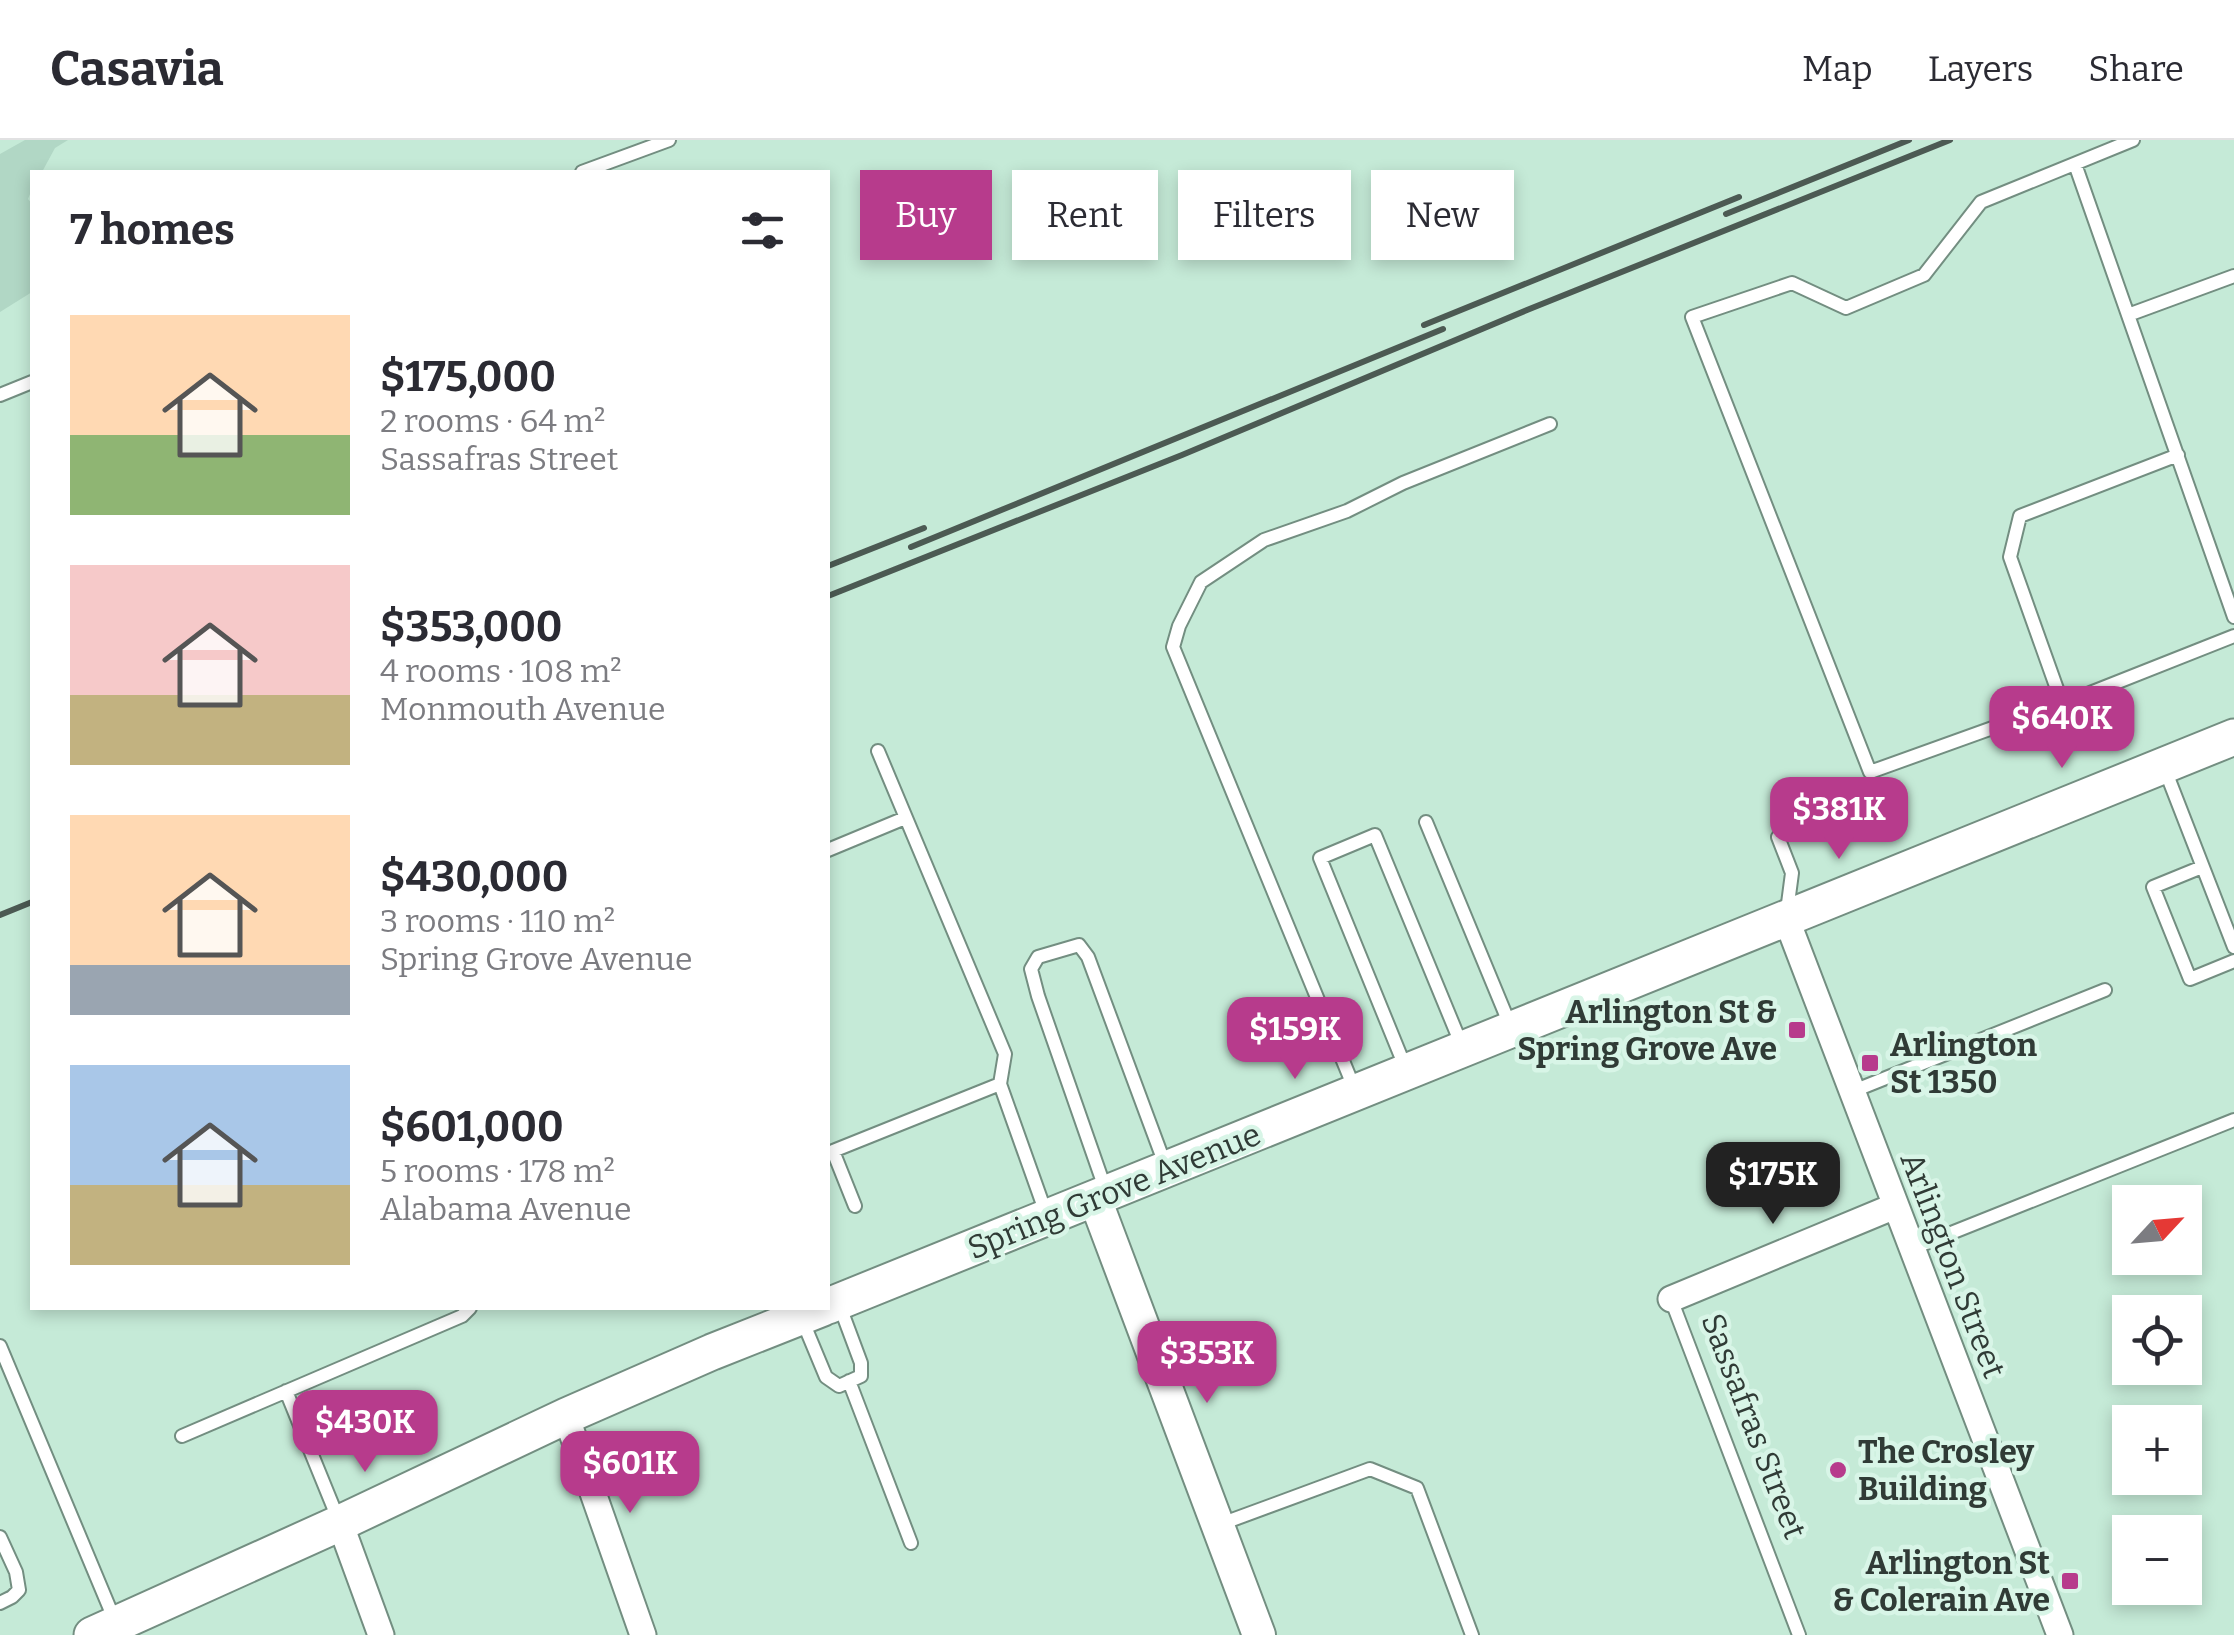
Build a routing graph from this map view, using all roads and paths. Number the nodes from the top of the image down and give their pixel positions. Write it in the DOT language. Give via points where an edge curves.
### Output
graph roads {
  1 [pos="669,140"];
  2 [pos="2133,140"];
  3 [pos="2075,164"];
  4 [pos="587,170"];
  5 [pos="2234,276"];
  6 [pos="2128,315"];
  7 [pos="30,383"];
  8 [pos="0,395"];
  9 [pos="1550,424"];
  10 [pos="2178,455"];
  11 [pos="2234,616"];
  12 [pos="2234,636"];
  13 [pos="2062,704"];
  14 [pos="2234,737"];
  15 [pos="878,751"];
  16 [pos="2164,764"];
  17 [pos="905,818"];
  18 [pos="1426,822"];
  19 [pos="1778,837"];
  20 [pos="830,849"];
  21 [pos="2202,867"];
  22 [pos="1786,918"];
  23 [pos="2234,948"];
  24 [pos="2234,961"];
  25 [pos="2105,990"];
  26 [pos="1511,1027"];
  27 [pos="1463,1048"];
  28 [pos="1407,1071"];
  29 [pos="1000,1084"];
  30 [pos="1356,1092"];
  31 [pos="1852,1092"];
  32 [pos="2234,1120"];
  33 [pos="1167,1170"];
  34 [pos="1101,1197"];
  35 [pos="855,1206"];
  36 [pos="1895,1206"];
  37 [pos="1048,1218"];
  38 [pos="1912,1249"];
  39 [pos="1671,1299"];
  40 [pos="830,1305"];
  41 [pos="468,1310"];
  42 [pos="817,1310"];
  43 [pos="822,1310"];
  44 [pos="823,1310"];
  45 [pos="0,1346"];
  46 [pos="849,1381"];
  47 [pos="286,1391"];
  48 [pos="566,1416"];
  49 [pos="182,1436"];
  50 [pos="340,1523"];
  51 [pos="1218,1525"];
  52 [pos="0,1537"];
  53 [pos="912,1543"];
  54 [pos="0,1603"];
  55 [pos="109,1631"];
  56 [pos="381,1635"];
  57 [pos="643,1635"];
  58 [pos="1259,1635"];
  59 [pos="1472,1635"];
  60 [pos="1800,1635"];
  61 [pos="2060,1635"];
  1 -- 4 [label="lane"];
  2 -- 3 [label="lane"];
  3 -- 6 [label="lane"];
  3 -- 13 [label="lane" via="1981,202 1924,275 1846,308 1792,283 1692,317 1870,772"];
  5 -- 6 [label="lane"];
  6 -- 10 [label="lane"];
  7 -- 8 [label="lane"];
  9 -- 30 [label="lane" via="1347,512 1264,540 1201,582 1172,646"];
  10 -- 11 [label="lane"];
  10 -- 13 [label="lane" via="2020,516 2010,556"];
  12 -- 13 [label="lane"];
  14 -- 16 [label="main road, Spring Grove Avenue"];
  15 -- 17 [label="lane"];
  16 -- 21 [label="lane"];
  16 -- 22 [label="main road, Spring Grove Avenue"];
  17 -- 20 [label="lane"];
  17 -- 29 [label="lane" via="1005,1054"];
  18 -- 26 [label="lane"];
  19 -- 22 [label="lane" via="1792,873"];
  21 -- 23 [label="lane"];
  21 -- 24 [label="lane" via="2154,887 2190,979"];
  22 -- 26 [label="main road, Spring Grove Avenue"];
  22 -- 31 [label="street, Arlington Street"];
  25 -- 31 [label="lane"];
  26 -- 27 [label="main road, Spring Grove Avenue"];
  27 -- 28 [label="main road, Spring Grove Avenue"];
  27 -- 28 [label="lane" via="1375,835 1320,858"];
  28 -- 30 [label="main road, Spring Grove Avenue"];
  29 -- 35 [label="lane" via="833,1152"];
  29 -- 37 [label="lane"];
  30 -- 33 [label="main road, Spring Grove Avenue"];
  31 -- 36 [label="street, Arlington Street"];
  32 -- 38 [label="lane"];
  33 -- 34 [label="main road, Spring Grove Avenue"];
  33 -- 34 [label="lane" via="1088,957 1079,945 1038,957 1031,969 1038,996"];
  34 -- 37 [label="main road, Spring Grove Avenue"];
  34 -- 51 [label="street"];
  36 -- 38 [label="street, Arlington Street"];
  36 -- 39 [label="street, Sassafras Street"];
  37 -- 40 [label="main road, Spring Grove Avenue"];
  38 -- 61 [label="street, Arlington Street"];
  39 -- 60 [label="lane, Sassafras Street"];
  41 -- 47 [label="lane"];
  42 -- 48 [label="main road, Spring Grove Avenue"];
  43 -- 46 [label="lane" via="826,1377 839,1386"];
  44 -- 46 [label="lane" via="862,1363 860,1376"];
  45 -- 55 [label="lane"];
  46 -- 53 [label="lane"];
  47 -- 49 [label="lane"];
  47 -- 50 [label="lane"];
  48 -- 50 [label="main road, Spring Grove Avenue"];
  48 -- 57 [label="street"];
  50 -- 55 [label="main road, Spring Grove Avenue"];
  50 -- 56 [label="street"];
  51 -- 58 [label="street"];
  51 -- 59 [label="lane" via="1370,1469 1417,1488"];
  52 -- 54 [label="lane" via="19,1580 19,1590"];
}
